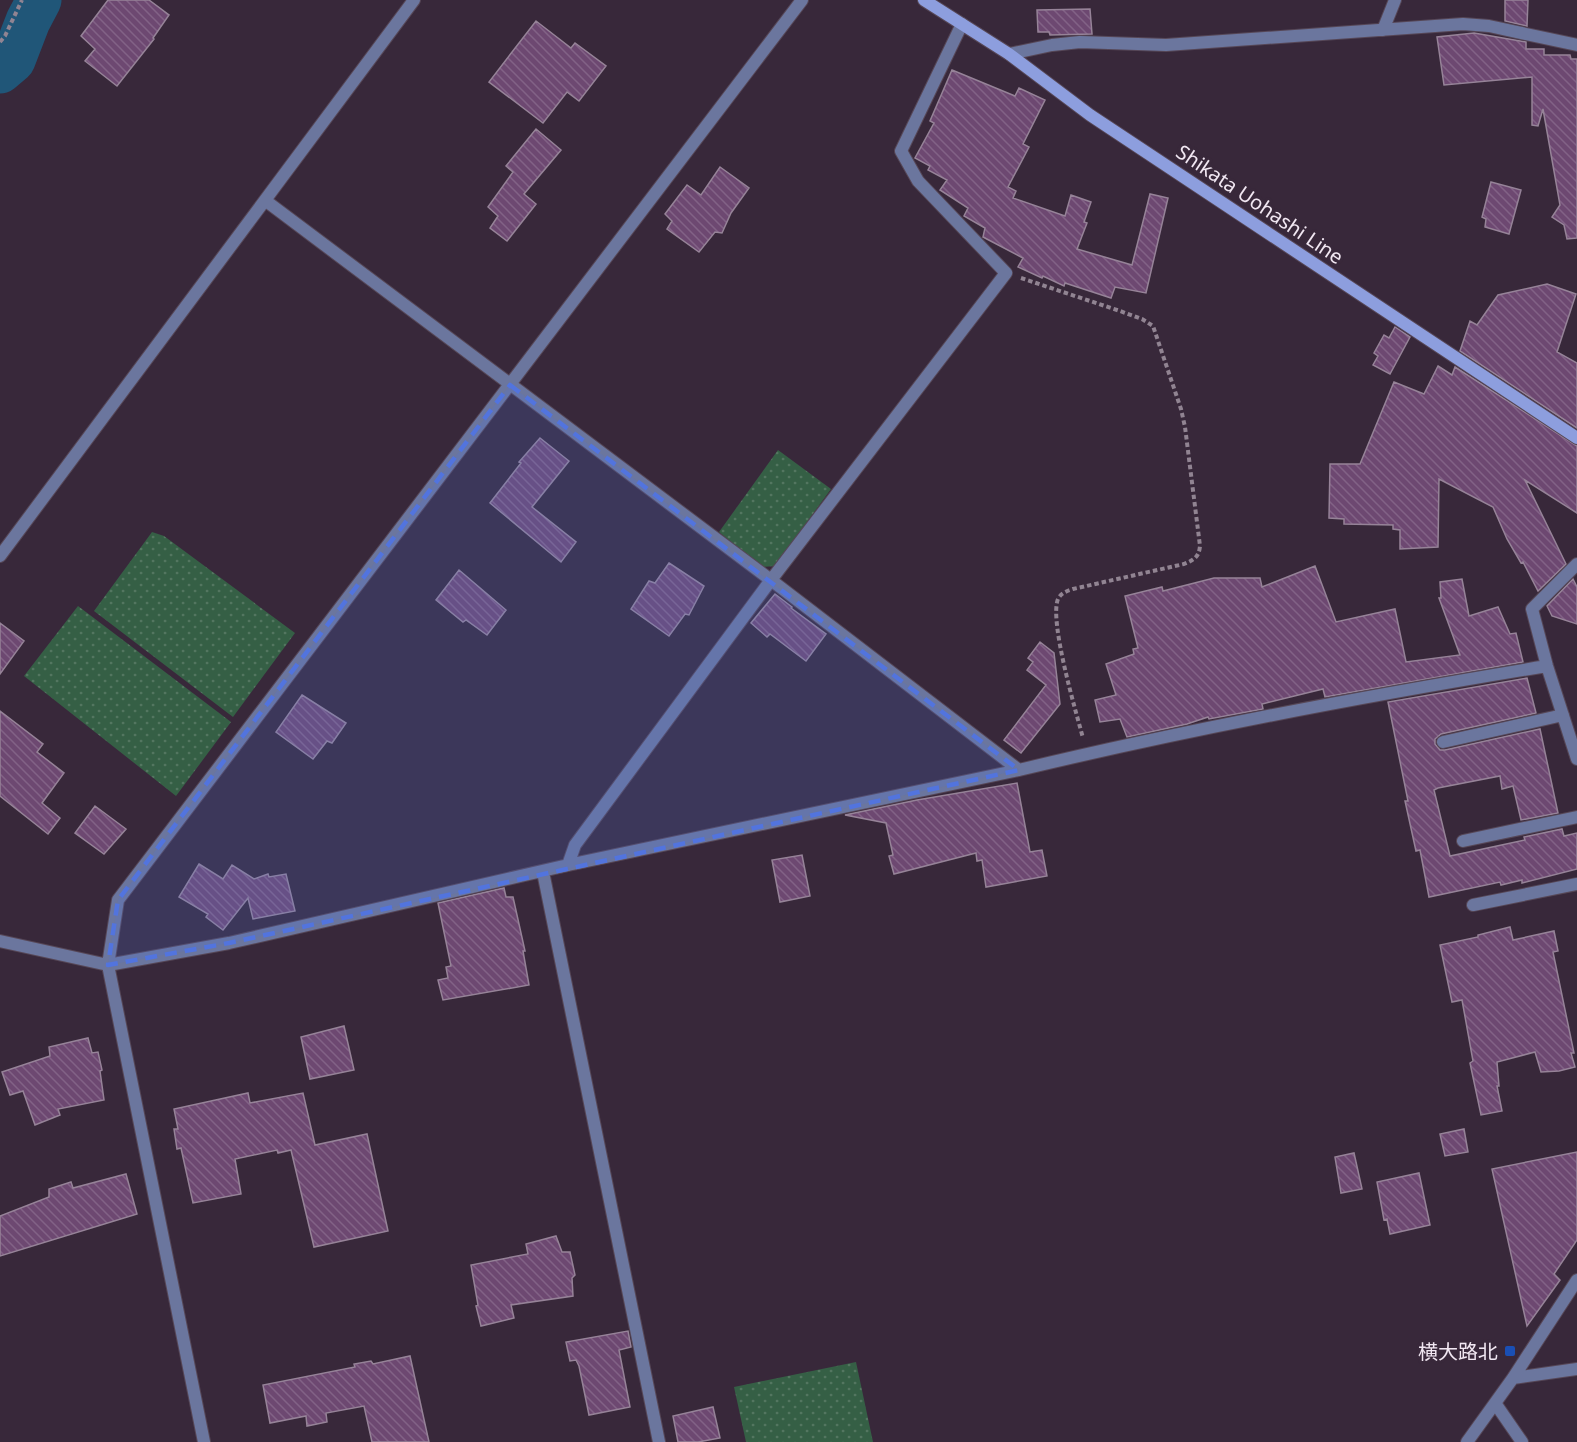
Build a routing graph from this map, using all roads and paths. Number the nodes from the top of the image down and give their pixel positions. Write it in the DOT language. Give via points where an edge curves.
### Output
graph roads {
  1 [pos="21,0"];
  2 [pos="414,0"];
  3 [pos="801,0"];
  4 [pos="924,0"];
  5 [pos="1395,0"];
  6 [pos="962,24"];
  7 [pos="1383,30"];
  8 [pos="0,42"];
  9 [pos="1577,45"];
  10 [pos="1009,54"];
  11 [pos="266,201"];
  12 [pos="1006,273"];
  13 [pos="510,385"];
  14 [pos="1577,438"];
  15 [pos="0,556"];
  16 [pos="1577,564"];
  17 [pos="771,580"];
  18 [pos="1547,666"];
  19 [pos="1563,716"];
  20 [pos="1443,742"];
  21 [pos="1087,754"];
  22 [pos="1577,759"];
  23 [pos="1019,770"];
  24 [pos="1577,817"];
  25 [pos="1463,840"];
  26 [pos="568,865"];
  27 [pos="543,872"];
  28 [pos="1577,884"];
  29 [pos="1473,905"];
  30 [pos="0,941"];
  31 [pos="108,964"];
  32 [pos="1577,1280"];
  33 [pos="1577,1369"];
  34 [pos="1514,1378"];
  35 [pos="1495,1403"];
  36 [pos="204,1442"];
  37 [pos="659,1442"];
  38 [pos="1467,1442"];
  39 [pos="1522,1442"];
  1 -- 8 [label="path"];
  2 -- 11 [label="street"];
  3 -- 13 [label="street"];
  4 -- 6 [label="main road, Shikata Uohashi Line"];
  5 -- 7 [label="street"];
  6 -- 10 [label="main road, Shikata Uohashi Line"];
  6 -- 12 [label="street" via="901,151 918,181"];
  7 -- 9 [label="street" via="1464,24"];
  7 -- 10 [label="street" via="1166,45 1080,42"];
  10 -- 14 [label="main road, Shikata Uohashi Line" via="1090,115"];
  11 -- 13 [label="street"];
  11 -- 15 [label="street"];
  12 -- 17 [label="street"];
  12 -- 21 [label="path" via="1120,310 1152,326 1185,427 1200,546 1196,559 1073,588 1063,592 1058,600 1064,661"];
  13 -- 17 [label="street"];
  13 -- 31 [label="street" via="118,900"];
  16 -- 18 [label="street" via="1532,609"];
  17 -- 23 [label="street"];
  17 -- 26 [label="street" via="575,845"];
  18 -- 19 [label="street"];
  18 -- 21 [label="street" via="1328,704"];
  19 -- 20 [label="street"];
  19 -- 22 [label="street"];
  21 -- 23 [label="street"];
  23 -- 26 [label="street"];
  24 -- 25 [label="street"];
  26 -- 27 [label="street"];
  27 -- 31 [label="street" via="229,943"];
  27 -- 37 [label="street"];
  28 -- 29 [label="street"];
  30 -- 31 [label="street"];
  31 -- 36 [label="street"];
  32 -- 34 [label="street"];
  33 -- 34 [label="street"];
  34 -- 35 [label="street"];
  35 -- 38 [label="street"];
  35 -- 39 [label="street"];
}
